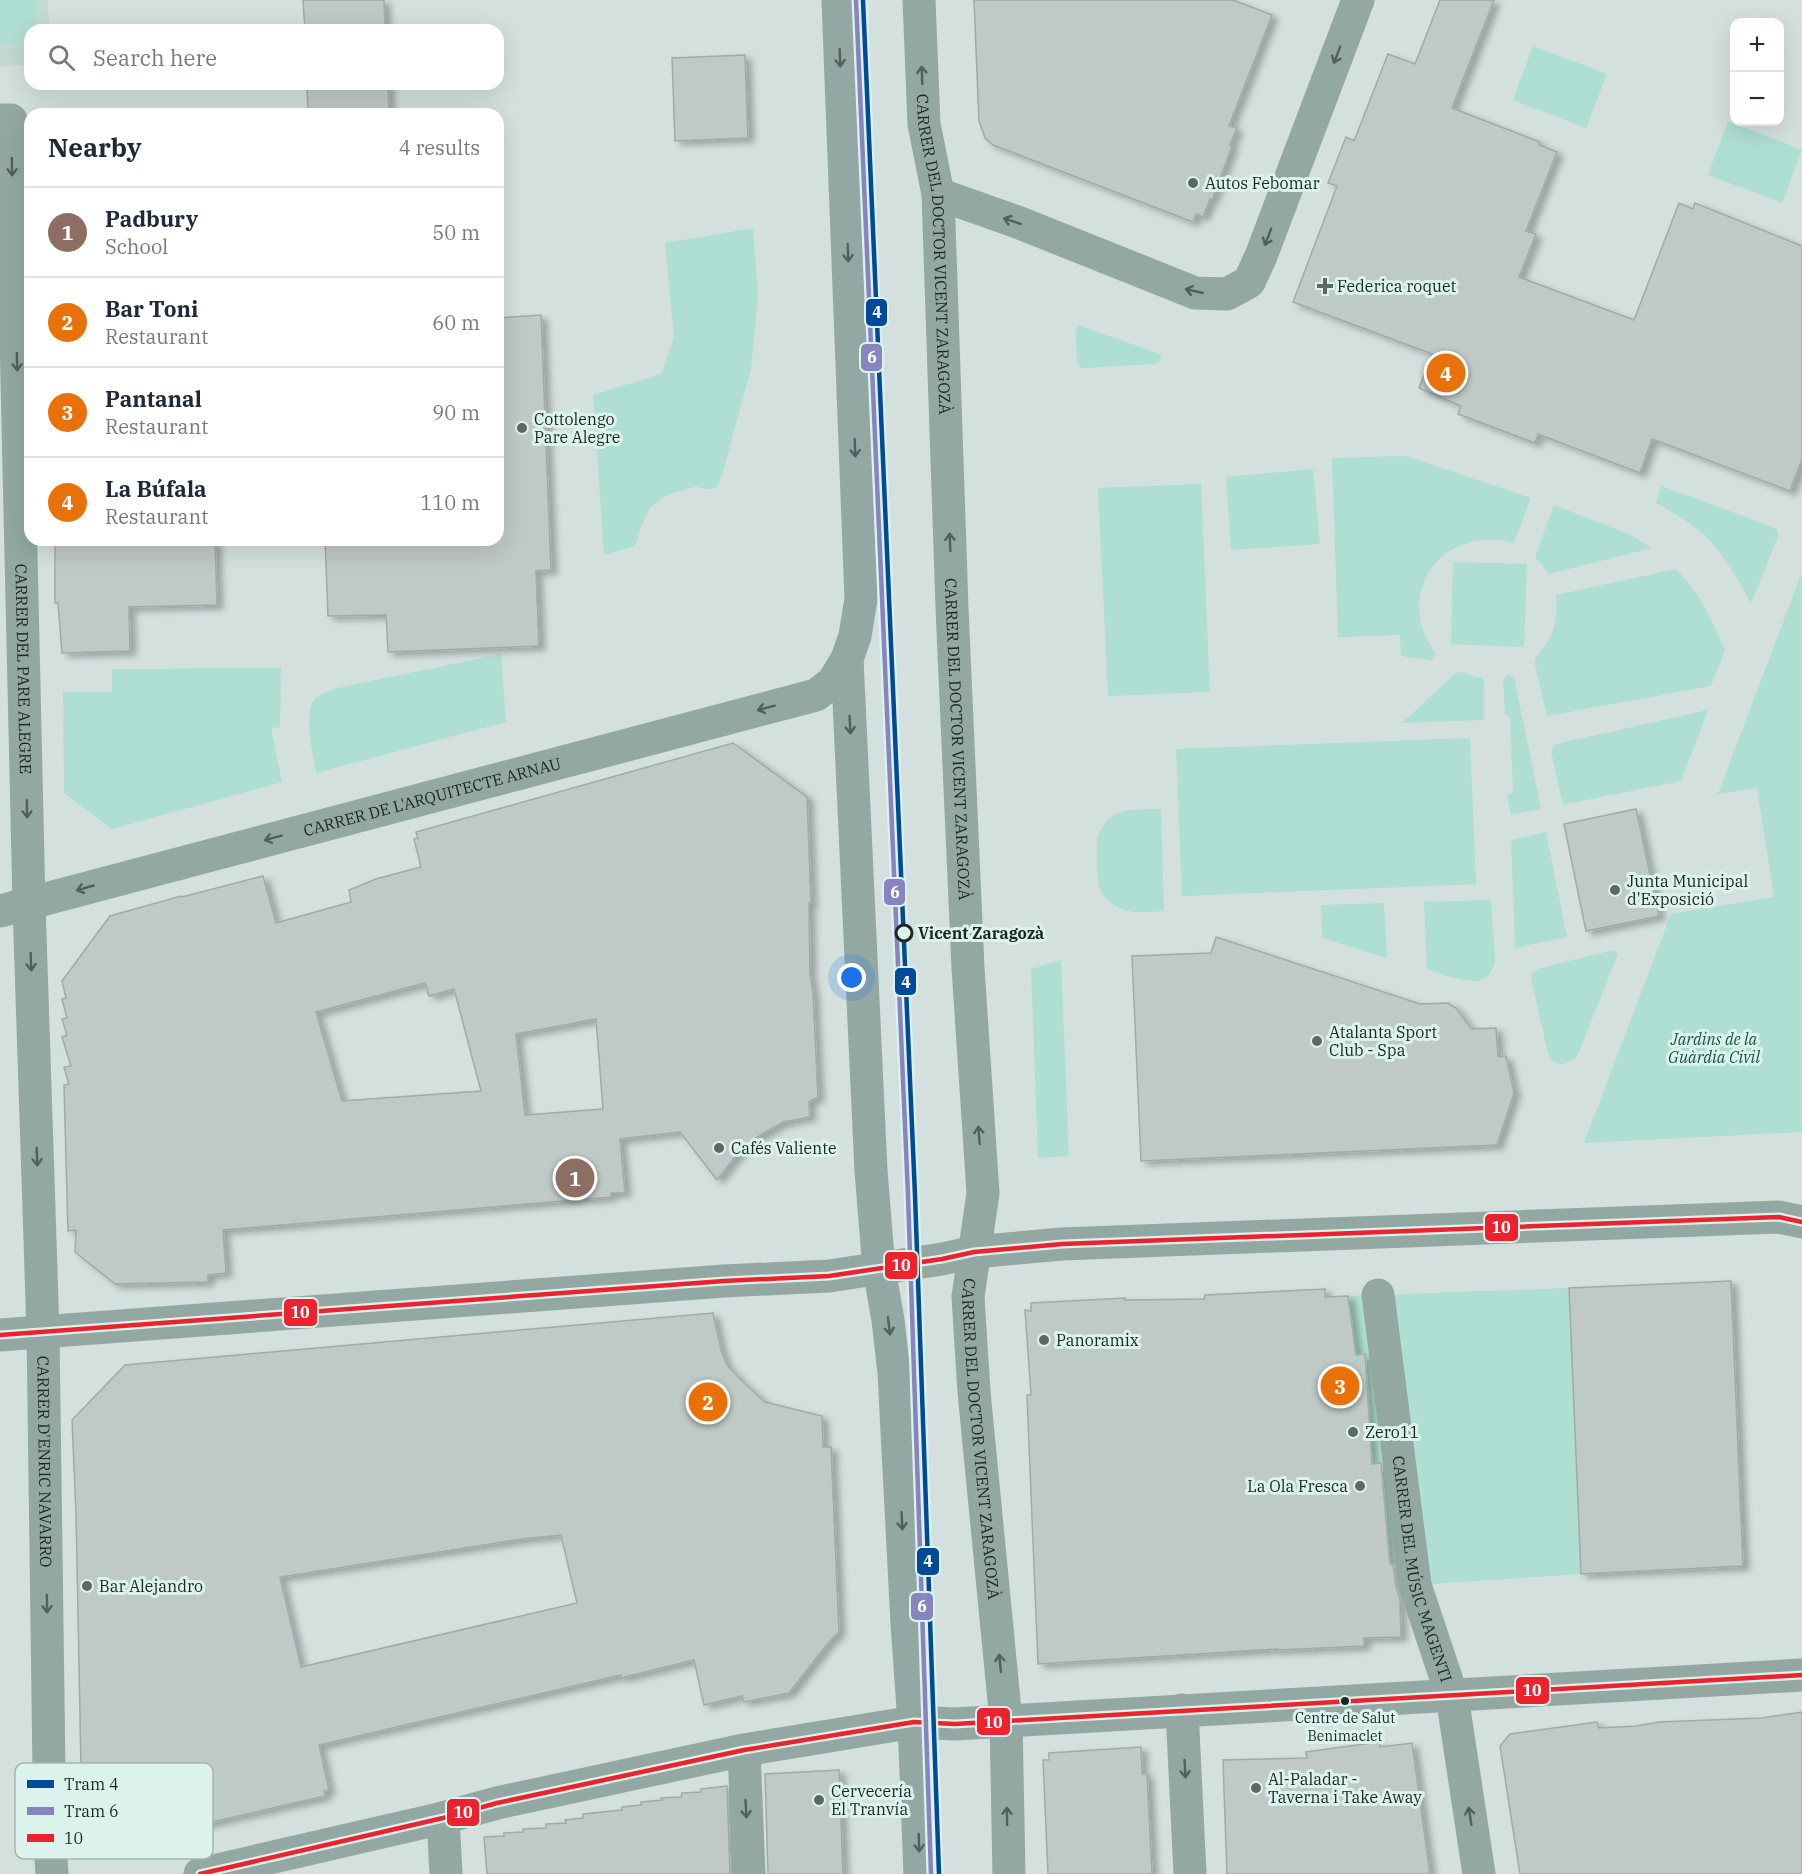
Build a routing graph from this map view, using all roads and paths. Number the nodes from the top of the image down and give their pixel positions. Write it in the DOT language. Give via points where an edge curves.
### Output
graph roads {
  1 [pos="838,0"];
  2 [pos="919,0"];
  3 [pos="1358,0"];
  4 [pos="0,120"];
  5 [pos="938,194"];
  6 [pos="847,659"];
  7 [pos="14,907"];
  8 [pos="1802,1222"];
  9 [pos="974,1252"];
  10 [pos="879,1269"];
  11 [pos="1378,1295"];
  12 [pos="43,1332"];
  13 [pos="0,1335"];
  14 [pos="1802,1675"];
  15 [pos="1452,1696"];
  16 [pos="1182,1710"];
  17 [pos="1006,1721"];
  18 [pos="914,1722"];
  19 [pos="744,1750"];
  20 [pos="49,1763"];
  21 [pos="443,1818"];
  22 [pos="51,1859"];
  23 [pos="52,1874"];
  24 [pos="200,1874"];
  25 [pos="446,1874"];
  26 [pos="749,1874"];
  27 [pos="920,1874"];
  28 [pos="1009,1874"];
  29 [pos="1190,1874"];
  30 [pos="1479,1874"];
  1 -- 6 [label="street, one-way" via="861,599"];
  5 -- 2 [label="street, CARRER DEL DOCTOR VICENT ZARAGOZÀ, one-way" via="924,124"];
  3 -- 5 [label="street, one-way" via="1261,256 1249,282 1227,294 1195,293"];
  4 -- 7 [label="street, CARRER DEL PARE ALEGRE, one-way" via="11,120"];
  9 -- 5 [label="street, CARRER DEL DOCTOR VICENT ZARAGOZÀ, one-way" via="983,1193 967,944"];
  6 -- 7 [label="street, CARRER DE L'ARQUITECTE ARNAU, one-way" via="833,682 816,695"];
  6 -- 10 [label="street, one-way"];
  7 -- 12 [label="street, CARRER D'ENRIC NAVARRO, one-way"];
  8 -- 9 [label="street" via="1779,1217 1062,1244"];
  9 -- 10 [label="street"];
  17 -- 9 [label="street, CARRER DEL DOCTOR VICENT ZARAGOZÀ, one-way" via="974,1392 968,1297"];
  10 -- 12 [label="street" via="829,1276"];
  10 -- 18 [label="street, one-way" via="894,1373"];
  11 -- 15 [label="street, CARRER DEL MÚSIC MAGENTI" via="1415,1585"];
  12 -- 13 [label="street"];
  12 -- 20 [label="street, CARRER D'ENRIC NAVARRO, one-way"];
  14 -- 15 [label="street"];
  15 -- 16 [label="street"];
  30 -- 15 [label="street, CARRER DEL MÚSIC MAGENTI, one-way"];
  16 -- 17 [label="street"];
  16 -- 29 [label="street, one-way"];
  17 -- 18 [label="street"];
  28 -- 17 [label="street, CARRER DEL DOCTOR VICENT ZARAGOZÀ, one-way"];
  18 -- 19 [label="street"];
  18 -- 27 [label="street, one-way"];
  19 -- 21 [label="street"];
  19 -- 26 [label="street, one-way"];
  21 -- 24 [label="street"];
  21 -- 25 [label="street"];
  22 -- 23 [label="street, CARRER D'ENRIC NAVARRO, one-way"];
}
